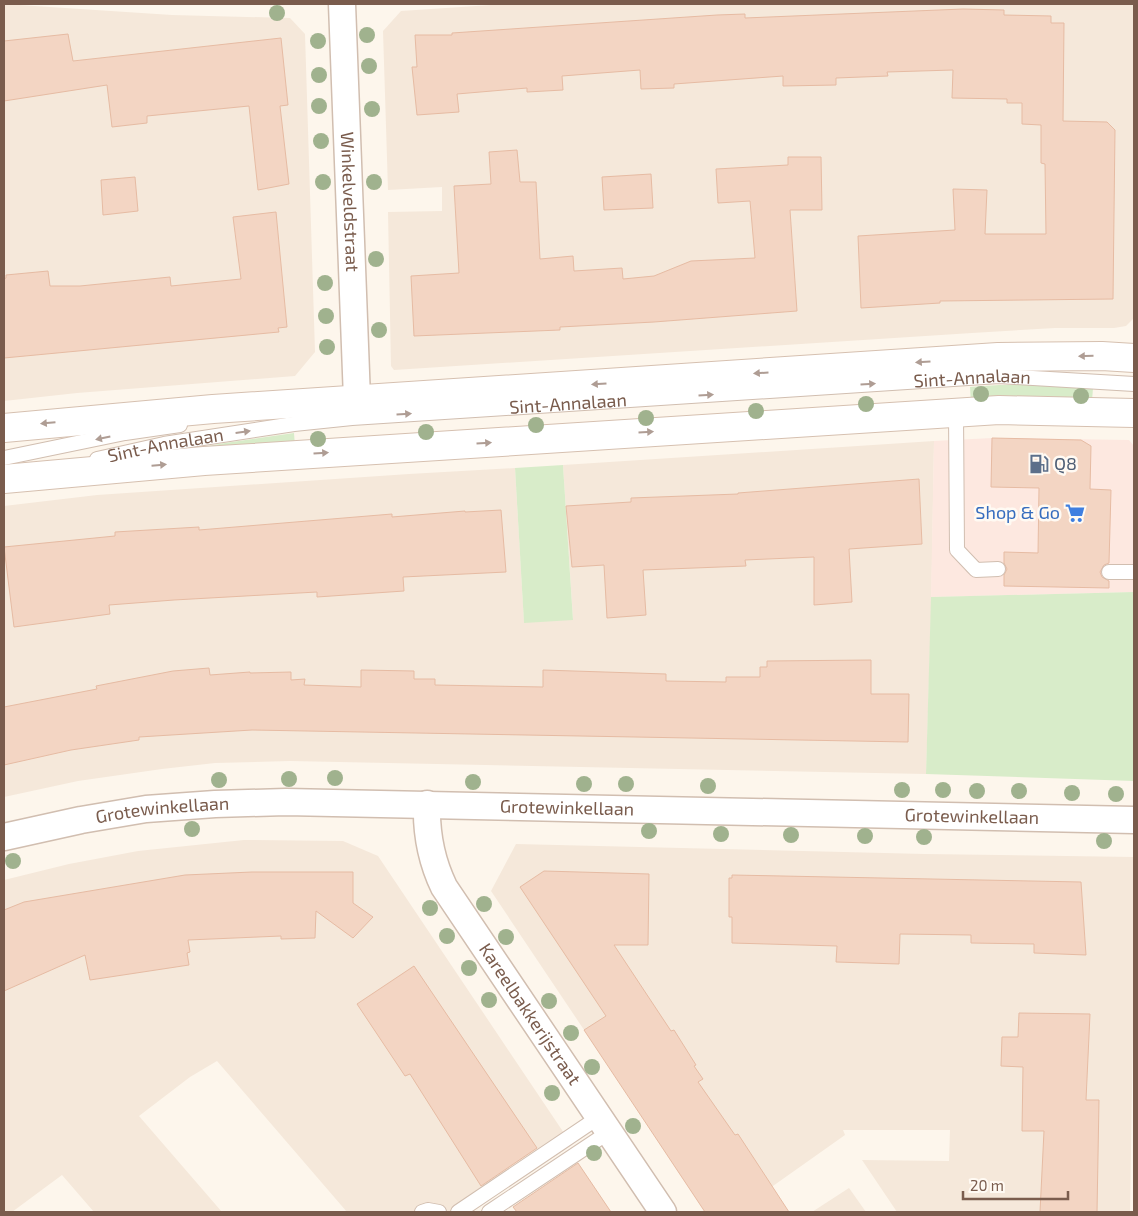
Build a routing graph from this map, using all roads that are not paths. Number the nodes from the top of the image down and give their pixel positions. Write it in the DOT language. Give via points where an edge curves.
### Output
graph roads {
  1 [pos="342,4"];
  2 [pos="1134,358"];
  3 [pos="1134,384"];
  4 [pos="357,399"];
  5 [pos="324,401"];
  6 [pos="956,413"];
  7 [pos="1134,413"];
  8 [pos="4,428"];
  9 [pos="5,472"];
  10 [pos="998,569"];
  11 [pos="1109,572"];
  12 [pos="1134,572"];
  13 [pos="426,804"];
  14 [pos="1134,820"];
  15 [pos="4,837"];
  16 [pos="604,1125"];
  17 [pos="422,1212"];
  18 [pos="440,1212"];
  19 [pos="458,1212"];
  20 [pos="489,1212"];
  21 [pos="663,1212"];
  1 -- 4 [label="street, Winkelveldstraat"];
  2 -- 4 [label="main road, Sint-Annalaan, one-way" via="998,357"];
  9 -- 3 [label="lane, Sint-Annalaan, one-way" via="164,444 352,418 999,376"];
  4 -- 5 [label="main road, Sint-Annalaan"];
  5 -- 8 [label="main road, Sint-Annalaan, one-way"];
  5 -- 9 [label="lane, Sint-Annalaan, one-way" via="125,434"];
  6 -- 7 [label="main road, Sint-Annalaan" via="998,410"];
  9 -- 6 [label="main road, Sint-Annalaan, one-way"];
  6 -- 10 [label="lane" via="957,550 976,570"];
  11 -- 12 [label="lane"];
  13 -- 14 [label="street, Grotewinkellaan"];
  13 -- 15 [label="street, Grotewinkellaan" via="286,802 146,809"];
  13 -- 16 [label="street, Kareelbakkerijstraat" via="430,853 444,886"];
  16 -- 19 [label="lane"];
  16 -- 20 [label="lane"];
  16 -- 21 [label="street, Kareelbakkerijstraat"];
  17 -- 18 [label="lane"];
}
